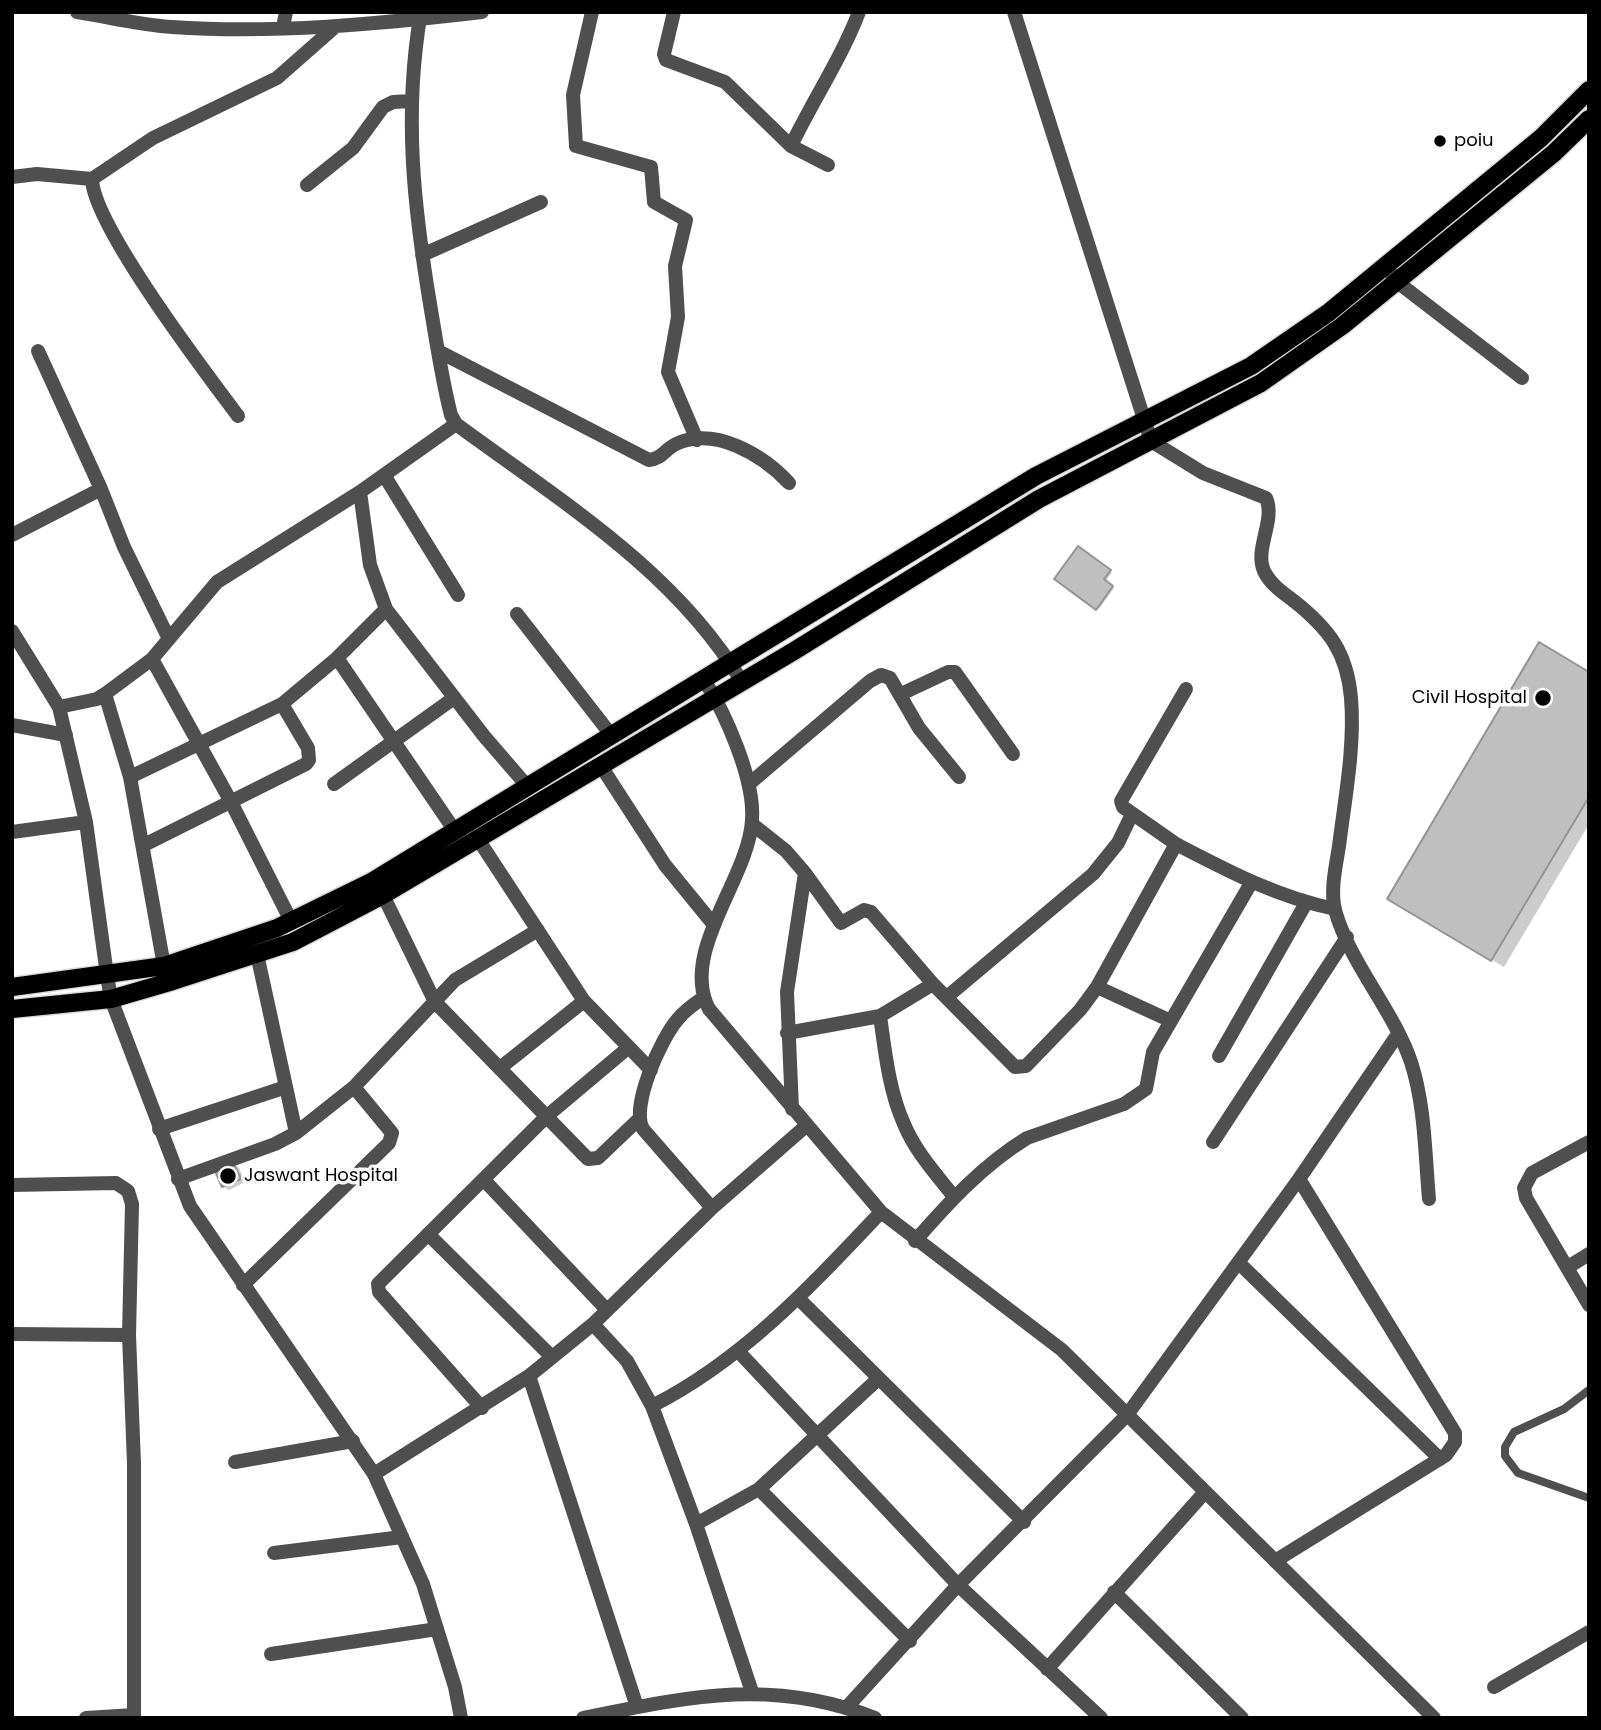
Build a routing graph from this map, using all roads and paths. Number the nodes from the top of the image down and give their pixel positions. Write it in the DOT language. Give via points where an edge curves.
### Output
graph roads {
  1 [pos="78,12"];
  2 [pos="482,12"];
  3 [pos="592,12"];
  4 [pos="674,12"];
  5 [pos="859,12"];
  6 [pos="1014,12"];
  7 [pos="420,16"];
  8 [pos="170,19"];
  9 [pos="285,20"];
  10 [pos="336,26"];
  11 [pos="1589,90"];
  12 [pos="411,101"];
  13 [pos="1589,119"];
  14 [pos="791,146"];
  15 [pos="828,165"];
  16 [pos="12,177"];
  17 [pos="92,179"];
  18 [pos="307,185"];
  19 [pos="1470,197"];
  20 [pos="541,202"];
  21 [pos="1482,212"];
  22 [pos="422,255"];
  23 [pos="1386,265"];
  24 [pos="1396,282"];
  25 [pos="1325,315"];
  26 [pos="1336,330"];
  27 [pos="38,351"];
  28 [pos="438,351"];
  29 [pos="1522,378"];
  30 [pos="238,416"];
  31 [pos="1143,421"];
  32 [pos="456,424"];
  33 [pos="696,440"];
  34 [pos="1151,441"];
  35 [pos="384,475"];
  36 [pos="789,483"];
  37 [pos="101,489"];
  38 [pos="360,492"];
  39 [pos="12,535"];
  40 [pos="458,595"];
  41 [pos="386,608"];
  42 [pos="517,614"];
  43 [pos="12,631"];
  44 [pos="169,639"];
  45 [pos="337,657"];
  46 [pos="152,659"];
  47 [pos="731,664"];
  48 [pos="704,680"];
  49 [pos="742,682"];
  50 [pos="1186,689"];
  51 [pos="106,694"];
  52 [pos="901,694"];
  53 [pos="454,698"];
  54 [pos="716,698"];
  55 [pos="282,704"];
  56 [pos="59,707"];
  57 [pos="12,725"];
  58 [pos="65,735"];
  59 [pos="611,737"];
  60 [pos="394,741"];
  61 [pos="197,745"];
  62 [pos="1013,754"];
  63 [pos="601,766"];
  64 [pos="130,777"];
  65 [pos="960,777"];
  66 [pos="334,784"];
  67 [pos="749,784"];
  68 [pos="528,787"];
  69 [pos="230,800"];
  70 [pos="1132,814"];
  71 [pos="86,822"];
  72 [pos="752,824"];
  73 [pos="455,831"];
  74 [pos="12,832"];
  75 [pos="478,839"];
  76 [pos="1176,844"];
  77 [pos="144,845"];
  78 [pos="805,873"];
  79 [pos="1251,883"];
  80 [pos="383,895"];
  81 [pos="1306,903"];
  82 [pos="1335,909"];
  83 [pos="291,921"];
  84 [pos="715,925"];
  85 [pos="538,930"];
  86 [pos="1347,937"];
  87 [pos="257,954"];
  88 [pos="164,965"];
  89 [pos="107,975"];
  90 [pos="933,984"];
  91 [pos="12,987"];
  92 [pos="1097,987"];
  93 [pos="948,996"];
  94 [pos="703,998"];
  95 [pos="111,999"];
  96 [pos="435,1002"];
  97 [pos="584,1002"];
  98 [pos="12,1009"];
  99 [pos="880,1016"];
  100 [pos="1171,1021"];
  101 [pos="787,1033"];
  102 [pos="1398,1034"];
  103 [pos="629,1047"];
  104 [pos="1219,1056"];
  105 [pos="500,1068"];
  106 [pos="651,1070"];
  107 [pos="286,1087"];
  108 [pos="354,1087"];
  109 [pos="792,1109"];
  110 [pos="547,1116"];
  111 [pos="639,1119"];
  112 [pos="806,1125"];
  113 [pos="159,1129"];
  114 [pos="296,1133"];
  115 [pos="1213,1142"];
  116 [pos="1589,1142"];
  117 [pos="178,1179"];
  118 [pos="1299,1179"];
  119 [pos="484,1180"];
  120 [pos="12,1185"];
  121 [pos="954,1197"];
  122 [pos="1429,1199"];
  123 [pos="712,1208"];
  124 [pos="881,1212"];
  125 [pos="429,1234"];
  126 [pos="915,1241"];
  127 [pos="1589,1254"];
  128 [pos="1239,1263"];
  129 [pos="1568,1267"];
  130 [pos="243,1285"];
  131 [pos="799,1299"];
  132 [pos="1589,1305"];
  133 [pos="607,1310"];
  134 [pos="593,1324"];
  135 [pos="12,1334"];
  136 [pos="129,1335"];
  137 [pos="738,1352"];
  138 [pos="552,1357"];
  139 [pos="529,1377"];
  140 [pos="878,1379"];
  141 [pos="1589,1390"];
  142 [pos="652,1406"];
  143 [pos="482,1408"];
  144 [pos="1127,1415"];
  145 [pos="819,1434"];
  146 [pos="353,1441"];
  147 [pos="1440,1458"];
  148 [pos="235,1462"];
  149 [pos="374,1475"];
  150 [pos="759,1489"];
  151 [pos="1205,1492"];
  152 [pos="1589,1498"];
  153 [pos="1024,1522"];
  154 [pos="696,1524"];
  155 [pos="402,1537"];
  156 [pos="274,1553"];
  157 [pos="1275,1561"];
  158 [pos="958,1585"];
  159 [pos="1114,1592"];
  160 [pos="438,1629"];
  161 [pos="1589,1632"];
  162 [pos="910,1641"];
  163 [pos="271,1654"];
  164 [pos="1047,1669"];
  165 [pos="1494,1687"];
  166 [pos="752,1692"];
  167 [pos="674,1703"];
  168 [pos="637,1707"];
  169 [pos="847,1707"];
  170 [pos="134,1716"];
  171 [pos="1429,1716"];
  172 [pos="86,1718"];
  173 [pos="461,1718"];
  174 [pos="583,1718"];
  175 [pos="676,1718"];
  176 [pos="874,1718"];
  177 [pos="1101,1718"];
  178 [pos="1242,1718"];
  1 -- 8 [label="street"];
  2 -- 7 [label="street"];
  3 -- 33 [label="street" via="573,94 576,146 651,167 654,202 686,220 675,266 678,309 668,372"];
  4 -- 14 [label="street" via="666,60 735,88"];
  5 -- 14 [label="street" via="845,49"];
  6 -- 31 [label="street"];
  7 -- 10 [label="street"];
  7 -- 12 [label="street"];
  8 -- 9 [label="street" via="227,29"];
  9 -- 10 [label="street"];
  10 -- 17 [label="street" via="277,78 153,138"];
  11 -- 19 [label="main road" via="1541,138"];
  12 -- 18 [label="street" via="383,107 353,148"];
  12 -- 22 [label="street" via="410,155"];
  13 -- 21 [label="main road"];
  14 -- 15 [label="street"];
  16 -- 17 [label="street" via="37,174"];
  17 -- 30 [label="street" via="102,216"];
  19 -- 21 [label="main road"];
  19 -- 23 [label="main road"];
  20 -- 22 [label="street"];
  21 -- 24 [label="main road"];
  22 -- 28 [label="street"];
  23 -- 24 [label="street"];
  23 -- 25 [label="main road"];
  24 -- 26 [label="main road"];
  24 -- 29 [label="street"];
  25 -- 26 [label="main road"];
  25 -- 31 [label="main road" via="1251,366"];
  26 -- 34 [label="main road" via="1261,383"];
  27 -- 37 [label="street"];
  28 -- 32 [label="street"];
  28 -- 33 [label="street" via="649,460 676,444"];
  31 -- 34 [label="street"];
  31 -- 47 [label="main road" via="1036,476"];
  32 -- 35 [label="street"];
  32 -- 47 [label="street" via="652,572"];
  33 -- 36 [label="street" via="734,444"];
  34 -- 49 [label="main road" via="1039,499"];
  34 -- 82 [label="street" via="1203,473 1266,498 1263,570 1282,592 1320,621 1346,667 1351,751"];
  35 -- 38 [label="street"];
  35 -- 40 [label="street"];
  37 -- 39 [label="street"];
  37 -- 44 [label="street"];
  38 -- 41 [label="street" via="367,549"];
  38 -- 44 [label="street" via="217,582"];
  41 -- 45 [label="street"];
  41 -- 53 [label="street"];
  42 -- 59 [label="street"];
  43 -- 56 [label="street"];
  44 -- 46 [label="street"];
  45 -- 55 [label="street"];
  45 -- 60 [label="street"];
  46 -- 51 [label="street"];
  46 -- 61 [label="street"];
  47 -- 48 [label="main road"];
  47 -- 49 [label="street"];
  48 -- 54 [label="street"];
  48 -- 59 [label="main road"];
  49 -- 54 [label="main road"];
  50 -- 70 [label="street" via="1124,796 1123,807"];
  51 -- 56 [label="street"];
  51 -- 64 [label="street"];
  52 -- 62 [label="street" via="955,673"];
  52 -- 65 [label="street" via="919,728"];
  52 -- 67 [label="street" via="886,676 870,681"];
  53 -- 60 [label="street"];
  53 -- 68 [label="street"];
  54 -- 63 [label="main road"];
  54 -- 67 [label="street"];
  55 -- 61 [label="street"];
  55 -- 69 [label="street" via="309,760 301,768"];
  56 -- 58 [label="street"];
  57 -- 58 [label="street"];
  58 -- 71 [label="street"];
  59 -- 68 [label="main road"];
  60 -- 66 [label="street"];
  60 -- 73 [label="street"];
  61 -- 64 [label="street"];
  61 -- 69 [label="street"];
  63 -- 75 [label="main road"];
  63 -- 84 [label="street" via="665,865"];
  64 -- 77 [label="street"];
  67 -- 72 [label="street"];
  68 -- 73 [label="main road"];
  69 -- 77 [label="street"];
  69 -- 83 [label="street"];
  70 -- 76 [label="street"];
  70 -- 93 [label="street" via="1118,843 1093,874"];
  71 -- 74 [label="street"];
  71 -- 89 [label="street"];
  72 -- 78 [label="street"];
  72 -- 84 [label="street"];
  73 -- 83 [label="main road" via="373,881"];
  75 -- 80 [label="main road"];
  75 -- 85 [label="street"];
  76 -- 79 [label="street"];
  76 -- 92 [label="street"];
  77 -- 88 [label="street"];
  78 -- 90 [label="street" via="838,922 869,911"];
  78 -- 101 [label="street" via="787,992"];
  79 -- 81 [label="street"];
  79 -- 100 [label="street"];
  80 -- 87 [label="main road" via="293,942"];
  80 -- 96 [label="street"];
  81 -- 82 [label="street"];
  81 -- 104 [label="street"];
  82 -- 86 [label="street"];
  83 -- 88 [label="main road"];
  84 -- 94 [label="street" via="701,981"];
  85 -- 96 [label="street" via="461,975"];
  85 -- 97 [label="street"];
  86 -- 102 [label="street"];
  86 -- 115 [label="street"];
  87 -- 95 [label="main road"];
  87 -- 107 [label="street"];
  88 -- 89 [label="main road"];
  89 -- 91 [label="main road"];
  89 -- 95 [label="street"];
  90 -- 93 [label="street"];
  90 -- 99 [label="street"];
  92 -- 93 [label="street" via="1022,1068 1015,1067"];
  92 -- 100 [label="street"];
  94 -- 106 [label="street" via="673,1025"];
  94 -- 109 [label="street"];
  95 -- 98 [label="main road"];
  95 -- 113 [label="street"];
  96 -- 105 [label="street"];
  96 -- 108 [label="street"];
  97 -- 103 [label="street"];
  97 -- 105 [label="street"];
  99 -- 101 [label="street"];
  99 -- 121 [label="street" via="903,1123"];
  100 -- 121 [label="street" via="1153,1052 1149,1083 1139,1096 1027,1138"];
  101 -- 109 [label="street"];
  102 -- 118 [label="street"];
  102 -- 122 [label="street" via="1418,1092"];
  103 -- 106 [label="street"];
  103 -- 110 [label="street"];
  105 -- 110 [label="street"];
  106 -- 111 [label="street"];
  107 -- 113 [label="street"];
  107 -- 114 [label="street"];
  108 -- 114 [label="street"];
  108 -- 130 [label="street" via="392,1133 390,1143"];
  109 -- 112 [label="street"];
  110 -- 111 [label="street" via="583,1155 593,1159"];
  110 -- 119 [label="street"];
  111 -- 123 [label="street"];
  112 -- 123 [label="street"];
  112 -- 124 [label="street"];
  113 -- 117 [label="street"];
  114 -- 117 [label="street"];
  116 -- 129 [label="street" via="1532,1173 1524,1188"];
  117 -- 130 [label="street" via="198,1220"];
  118 -- 128 [label="street"];
  118 -- 147 [label="street" via="1455,1433 1451,1449"];
  119 -- 125 [label="street"];
  119 -- 133 [label="street"];
  120 -- 136 [label="street" via="116,1183 128,1191 132,1204"];
  121 -- 126 [label="street"];
  123 -- 133 [label="street"];
  124 -- 126 [label="street"];
  124 -- 131 [label="street"];
  125 -- 138 [label="street"];
  125 -- 143 [label="street" via="377,1290"];
  126 -- 144 [label="street" via="1062,1350"];
  127 -- 129 [label="street"];
  128 -- 144 [label="street"];
  128 -- 147 [label="street"];
  129 -- 132 [label="street"];
  130 -- 146 [label="street"];
  131 -- 137 [label="street"];
  131 -- 140 [label="street"];
  133 -- 134 [label="street"];
  134 -- 138 [label="street"];
  134 -- 142 [label="street" via="627,1361"];
  135 -- 136 [label="street"];
  136 -- 170 [label="street"];
  137 -- 142 [label="street" via="693,1385"];
  137 -- 145 [label="street"];
  138 -- 139 [label="street"];
  139 -- 143 [label="street"];
  139 -- 168 [label="street"];
  140 -- 145 [label="street"];
  140 -- 153 [label="street"];
  141 -- 152 [label="lane" via="1564,1409 1514,1432 1504,1457 1518,1473"];
  142 -- 154 [label="street"];
  143 -- 149 [label="street"];
  144 -- 151 [label="street"];
  144 -- 153 [label="street"];
  145 -- 150 [label="street"];
  145 -- 158 [label="street"];
  146 -- 148 [label="street"];
  146 -- 149 [label="street"];
  147 -- 157 [label="street"];
  149 -- 155 [label="street"];
  150 -- 154 [label="street"];
  150 -- 162 [label="street"];
  151 -- 157 [label="street"];
  151 -- 159 [label="street"];
  153 -- 158 [label="street"];
  154 -- 166 [label="street"];
  155 -- 156 [label="street"];
  155 -- 160 [label="street"];
  157 -- 171 [label="street"];
  158 -- 162 [label="street"];
  158 -- 164 [label="street"];
  159 -- 164 [label="street"];
  159 -- 178 [label="street"];
  160 -- 163 [label="street"];
  160 -- 173 [label="street"];
  161 -- 165 [label="street"];
  162 -- 169 [label="street"];
  164 -- 177 [label="street"];
  166 -- 167 [label="street"];
  166 -- 169 [label="street"];
  167 -- 168 [label="street"];
  167 -- 175 [label="street"];
  168 -- 174 [label="street"];
  169 -- 176 [label="street"];
  170 -- 172 [label="street"];
}
